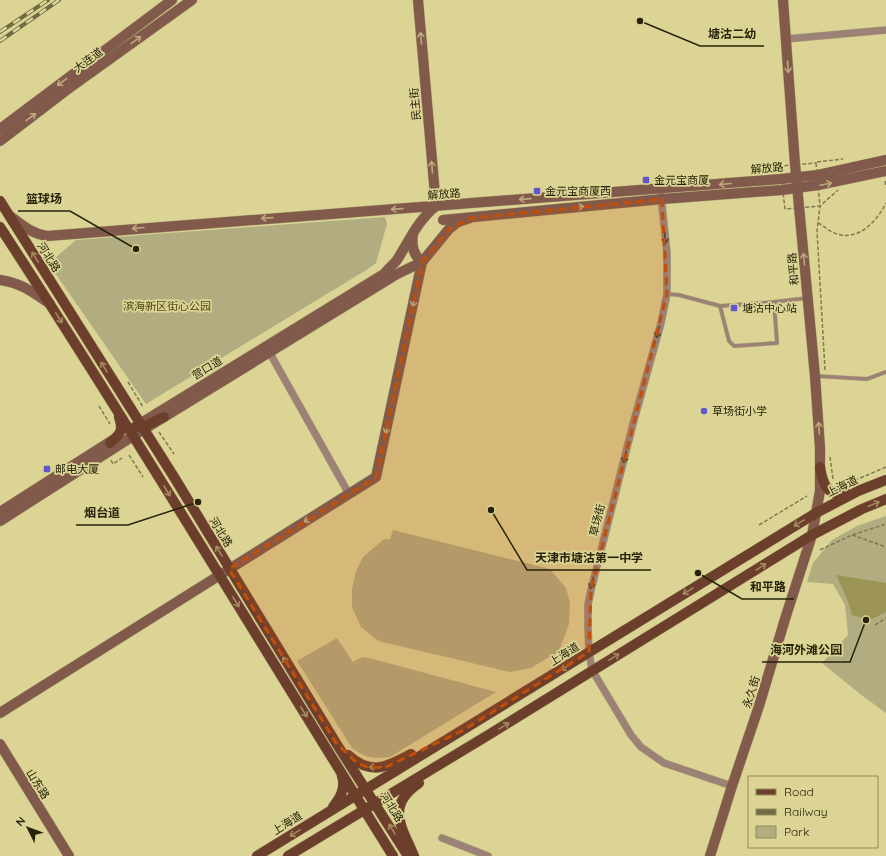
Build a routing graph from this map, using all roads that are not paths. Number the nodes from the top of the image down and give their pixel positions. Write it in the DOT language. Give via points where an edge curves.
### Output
graph roads {
  1 [pos="172,0"];
  2 [pos="192,0"];
  3 [pos="418,0"];
  4 [pos="783,0"];
  5 [pos="886,30"];
  6 [pos="786,39"];
  7 [pos="0,129"];
  8 [pos="0,141"];
  9 [pos="886,160"];
  10 [pos="886,175"];
  11 [pos="763,180"];
  12 [pos="794,185"];
  13 [pos="661,189"];
  14 [pos="662,199"];
  15 [pos="0,201"];
  16 [pos="436,206"];
  17 [pos="8,214"];
  18 [pos="470,218"];
  19 [pos="442,220"];
  20 [pos="0,227"];
  21 [pos="413,233"];
  22 [pos="434,247"];
  23 [pos="422,262"];
  24 [pos="0,280"];
  25 [pos="667,294"];
  26 [pos="807,298"];
  27 [pos="774,302"];
  28 [pos="51,305"];
  29 [pos="720,306"];
  30 [pos="268,350"];
  31 [pos="886,372"];
  32 [pos="820,376"];
  33 [pos="125,400"];
  34 [pos="116,408"];
  35 [pos="162,414"];
  36 [pos="138,429"];
  37 [pos="112,446"];
  38 [pos="159,454"];
  39 [pos="820,467"];
  40 [pos="886,480"];
  41 [pos="858,491"];
  42 [pos="349,494"];
  43 [pos="886,499"];
  44 [pos="0,512"];
  45 [pos="816,513"];
  46 [pos="0,521"];
  47 [pos="812,535"];
  48 [pos="229,569"];
  49 [pos="219,575"];
  50 [pos="589,652"];
  51 [pos="592,670"];
  52 [pos="0,713"];
  53 [pos="462,731"];
  54 [pos="336,743"];
  55 [pos="0,744"];
  56 [pos="470,746"];
  57 [pos="0,755"];
  58 [pos="340,770"];
  59 [pos="732,786"];
  60 [pos="365,796"];
  61 [pos="328,812"];
  62 [pos="442,838"];
  63 [pos="63,856"];
  64 [pos="69,856"];
  65 [pos="257,856"];
  66 [pos="288,856"];
  67 [pos="393,856"];
  68 [pos="408,856"];
  69 [pos="414,856"];
  70 [pos="488,856"];
  71 [pos="710,856"];
  1 -- 7 [label="street, 大连道, one-way"];
  8 -- 2 [label="street, 大连道, one-way"];
  16 -- 3 [label="street, 民主街, one-way"];
  4 -- 6 [label="street"];
  5 -- 6 [label="street"];
  6 -- 12 [label="street, one-way"];
  9 -- 12 [label="street, 解放路" via="818,175"];
  12 -- 10 [label="street, 解放路, one-way" via="818,185"];
  11 -- 12 [label="street, 解放路"];
  11 -- 12 [label="street"];
  11 -- 13 [label="street, 解放路, one-way"];
  12 -- 14 [label="street, 解放路"];
  26 -- 12 [label="street, 和平路, one-way" via="799,208"];
  13 -- 14 [label="street, 草场街"];
  13 -- 16 [label="street, 解放路, one-way"];
  18 -- 14 [label="street, 解放路, one-way"];
  14 -- 25 [label="street, 草场街, one-way" via="667,254"];
  15 -- 17 [label="main road, 河北路"];
  16 -- 17 [label="street, 解放路, one-way" via="47,236 35,234"];
  16 -- 19 [label="street, 民主街"];
  16 -- 21 [label="street, 营口道"];
  33 -- 17 [label="main road, 河北路, one-way"];
  18 -- 19 [label="street, 解放路"];
  18 -- 22 [label="street" via="449,229"];
  19 -- 22 [label="street" via="441,234"];
  20 -- 28 [label="main road, 河北路"];
  21 -- 23 [label="street" via="412,248"];
  21 -- 30 [label="street, 营口道" via="396,261 384,274"];
  22 -- 23 [label="street"];
  23 -- 30 [label="street, 营口道"];
  23 -- 42 [label="street, one-way" via="376,477"];
  24 -- 28 [label="street" via="24,286"];
  25 -- 29 [label="lane"];
  25 -- 50 [label="street, 草场街, one-way" via="591,590 588,606"];
  26 -- 27 [label="lane"];
  26 -- 32 [label="street, 和平路"];
  27 -- 29 [label="lane"];
  27 -- 29 [label="lane" via="777,343 734,346 729,341"];
  28 -- 34 [label="main road, 河北路, one-way"];
  30 -- 35 [label="street, 营口道"];
  30 -- 42 [label="street"];
  31 -- 32 [label="lane" via="868,379"];
  39 -- 32 [label="street, 和平路, one-way"];
  33 -- 35 [label="street" via="141,415"];
  33 -- 36 [label="main road, 河北路"];
  34 -- 36 [label="main road, 河北路"];
  34 -- 37 [label="main road" via="122,427"];
  35 -- 36 [label="street, 营口道"];
  35 -- 38 [label="main road" via="155,433"];
  36 -- 37 [label="street, 营口道"];
  36 -- 38 [label="main road, 河北路"];
  36 -- 49 [label="main road, 河北路, one-way" via="147,458"];
  37 -- 44 [label="street, 营口道"];
  37 -- 46 [label="street, 营口道"];
  48 -- 38 [label="main road, 河北路, one-way"];
  39 -- 41 [label="main road" via="824,485 831,492 843,495"];
  39 -- 45 [label="street, 和平路" via="820,491"];
  40 -- 41 [label="main road, 上海道"];
  41 -- 45 [label="main road, 上海道"];
  42 -- 48 [label="street, one-way"];
  47 -- 43 [label="main road, 上海道, one-way"];
  45 -- 47 [label="street, 和平路"];
  45 -- 50 [label="main road, 上海道, one-way"];
  51 -- 47 [label="main road, 上海道, one-way"];
  47 -- 59 [label="street, 永久街"];
  48 -- 49 [label="street"];
  54 -- 48 [label="main road, 河北路, one-way"];
  49 -- 52 [label="street"];
  49 -- 58 [label="main road, 河北路, one-way"];
  50 -- 51 [label="street, 草场街"];
  50 -- 53 [label="main road, 上海道, one-way"];
  56 -- 51 [label="main road, 上海道, one-way"];
  51 -- 59 [label="street, 草场街" via="641,747 664,763"];
  53 -- 54 [label="main road, one-way" via="394,763 377,768 357,763"];
  53 -- 60 [label="main road, 上海道" via="394,771"];
  54 -- 60 [label="main road, 河北路"];
  55 -- 64 [label="street, 山东路"];
  56 -- 60 [label="main road, 上海道" via="402,787"];
  56 -- 69 [label="main road" via="454,761 414,786 403,800 400,807 400,826"];
  57 -- 63 [label="street, 山东路"];
  58 -- 60 [label="main road, 河北路"];
  58 -- 61 [label="main road" via="343,790"];
  59 -- 71 [label="street, 永久街"];
  60 -- 61 [label="main road, 上海道"];
  60 -- 66 [label="main road, 上海道" via="333,828"];
  60 -- 67 [label="main road, 河北路" via="379,834"];
  68 -- 60 [label="main road, 河北路, one-way"];
  61 -- 65 [label="main road, 上海道, one-way"];
  62 -- 70 [label="street"];
}
